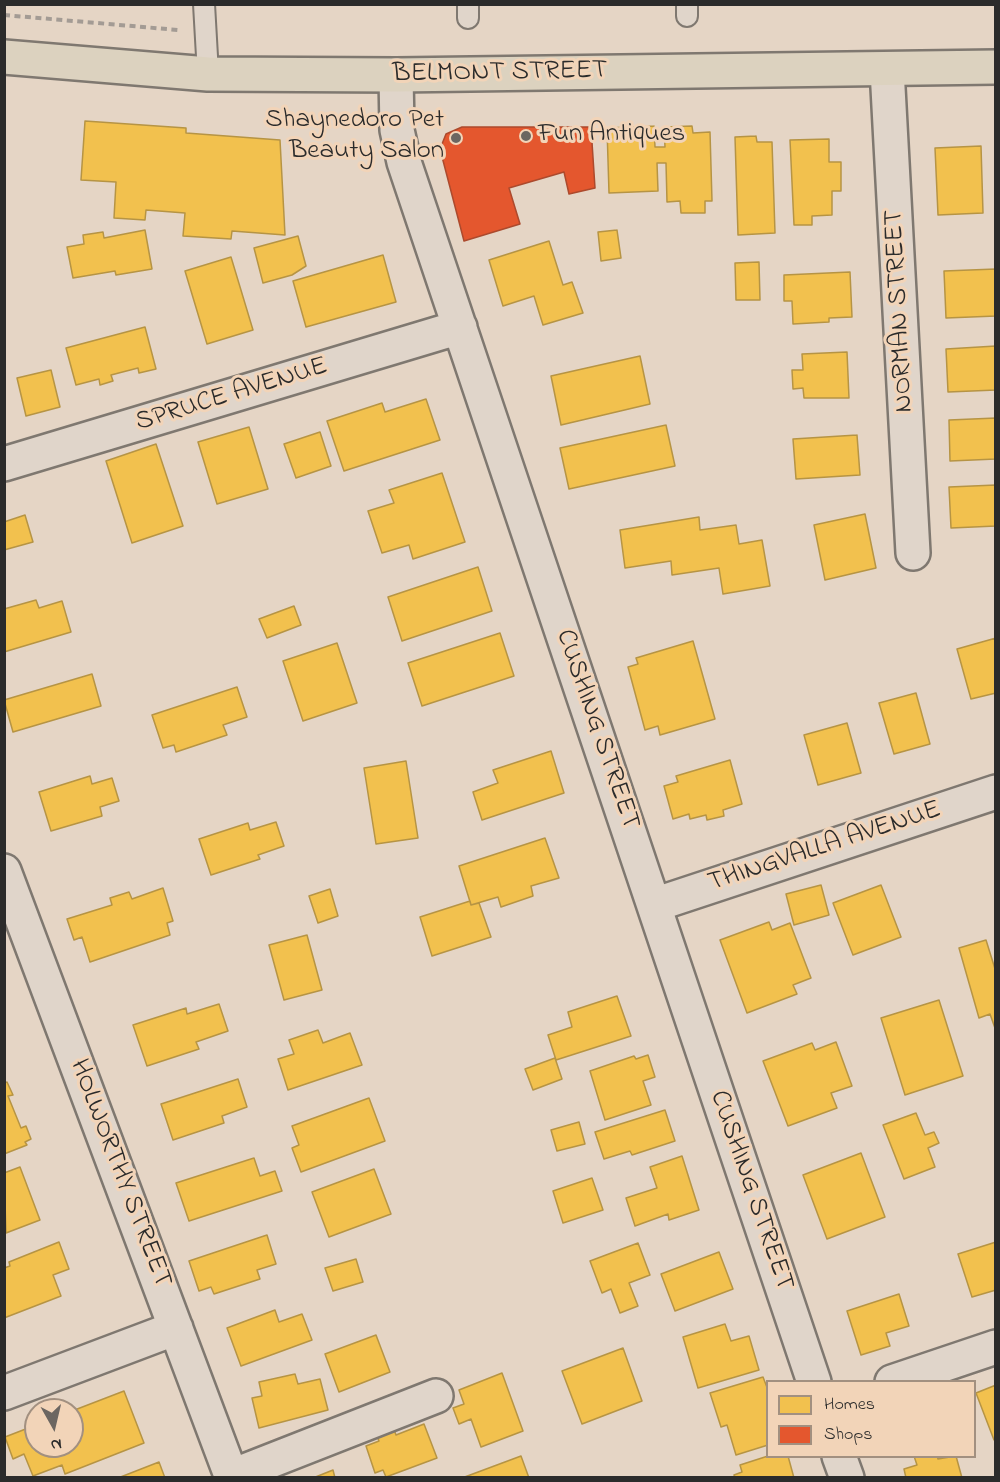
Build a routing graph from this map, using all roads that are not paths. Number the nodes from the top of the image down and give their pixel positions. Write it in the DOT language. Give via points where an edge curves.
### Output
graph roads {
  1 [pos="204,4"];
  2 [pos="4,57"];
  3 [pos="996,67"];
  4 [pos="887,69"];
  5 [pos="208,74"];
  6 [pos="396,75"];
  7 [pos="460,327"];
  8 [pos="4,464"];
  9 [pos="913,553"];
  10 [pos="996,792"];
  11 [pos="4,871"];
  12 [pos="654,905"];
  13 [pos="14,925"];
  14 [pos="176,1328"];
  15 [pos="996,1347"];
  16 [pos="813,1380"];
  17 [pos="898,1380"];
  18 [pos="4,1393"];
  19 [pos="436,1396"];
  20 [pos="840,1458"];
  21 [pos="232,1477"];
  22 [pos="847,1478"];
  1 -- 5 [label="lane"];
  2 -- 5 [label="main road, BELMONT STREET"];
  3 -- 4 [label="main road, BELMONT STREET"];
  4 -- 6 [label="main road, BELMONT STREET"];
  4 -- 9 [label="street, NORMAN STREET"];
  5 -- 6 [label="main road, BELMONT STREET"];
  6 -- 7 [label="street, CUSHING STREET" via="399,144"];
  7 -- 8 [label="street, SPRUCE AVENUE"];
  7 -- 12 [label="street, CUSHING STREET"];
  10 -- 12 [label="street, THINGVALLA AVENUE"];
  11 -- 13 [label="street, HOLWORTHY STREET"];
  12 -- 16 [label="street, CUSHING STREET"];
  13 -- 14 [label="street, HOLWORTHY STREET"];
  14 -- 18 [label="street"];
  14 -- 21 [label="street, HOLWORTHY STREET"];
  15 -- 17 [label="street"];
  19 -- 21 [label="street"];
  20 -- 22 [label="street"];
}
